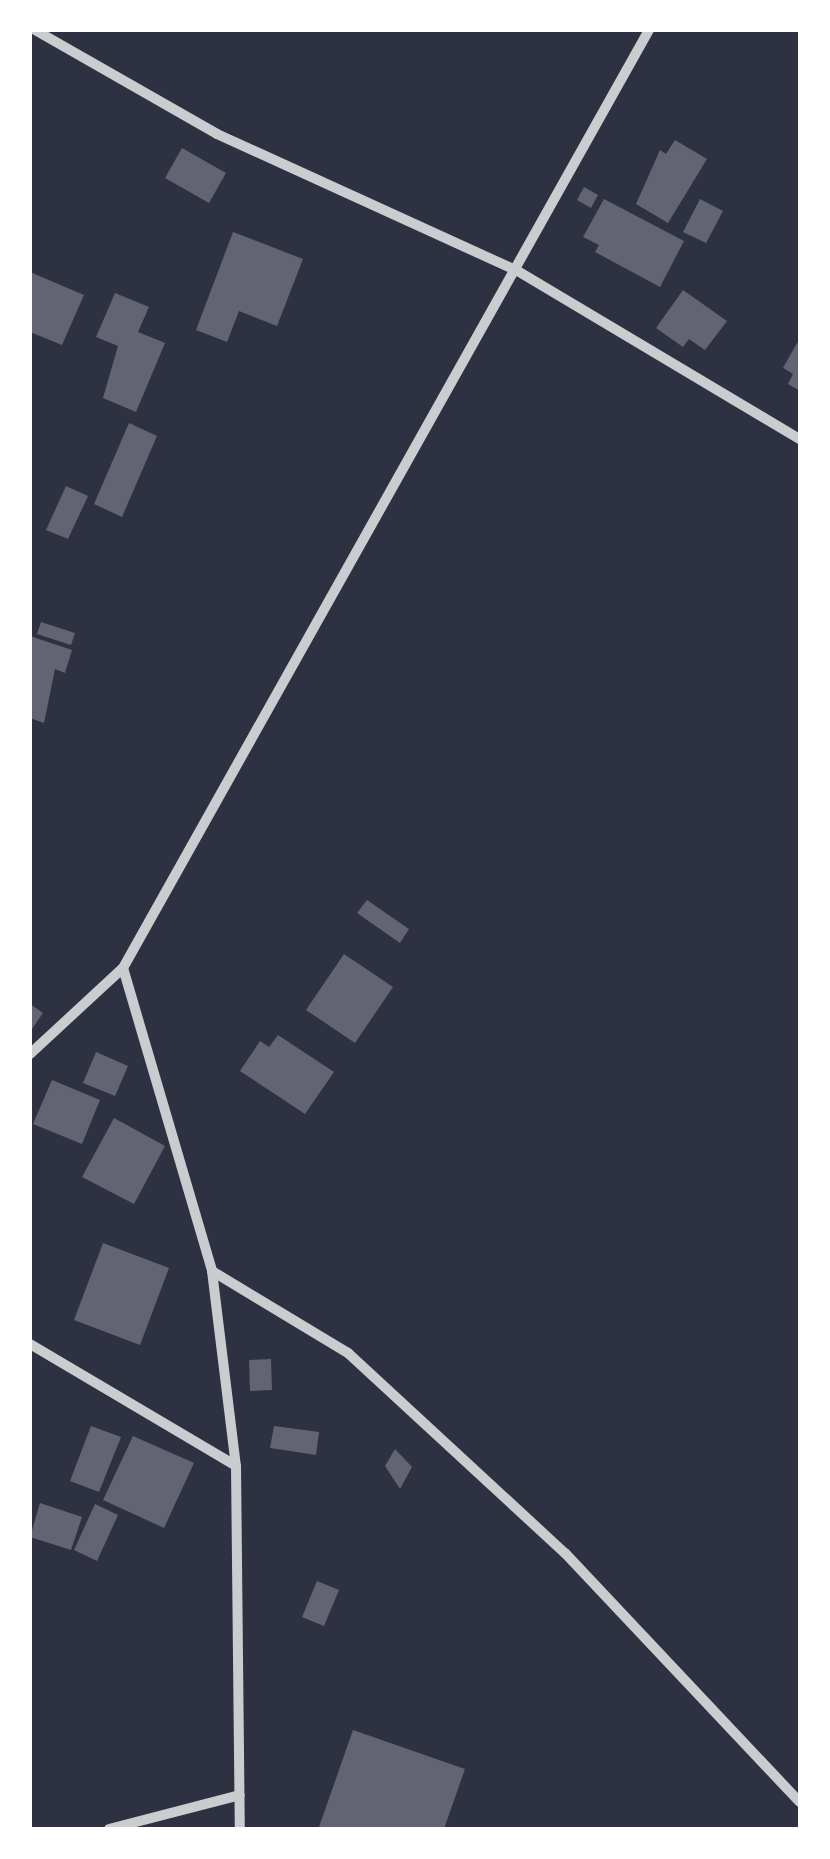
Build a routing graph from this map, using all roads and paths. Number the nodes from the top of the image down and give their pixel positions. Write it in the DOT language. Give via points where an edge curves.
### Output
graph roads {
  1 [pos="35,30"];
  2 [pos="649,30"];
  3 [pos="516,270"];
  4 [pos="800,439"];
  5 [pos="123,968"];
  6 [pos="30,1054"];
  7 [pos="212,1271"];
  8 [pos="30,1344"];
  9 [pos="236,1466"];
  10 [pos="240,1795"];
  11 [pos="800,1802"];
  12 [pos="109,1829"];
  13 [pos="240,1829"];
  1 -- 3 [label="street" via="217,134"];
  2 -- 3 [label="street"];
  3 -- 4 [label="street"];
  3 -- 5 [label="street"];
  5 -- 6 [label="street"];
  5 -- 7 [label="street"];
  7 -- 9 [label="street"];
  7 -- 11 [label="street" via="348,1353 565,1552"];
  8 -- 9 [label="street"];
  9 -- 10 [label="street"];
  10 -- 12 [label="street"];
  10 -- 13 [label="street"];
}
